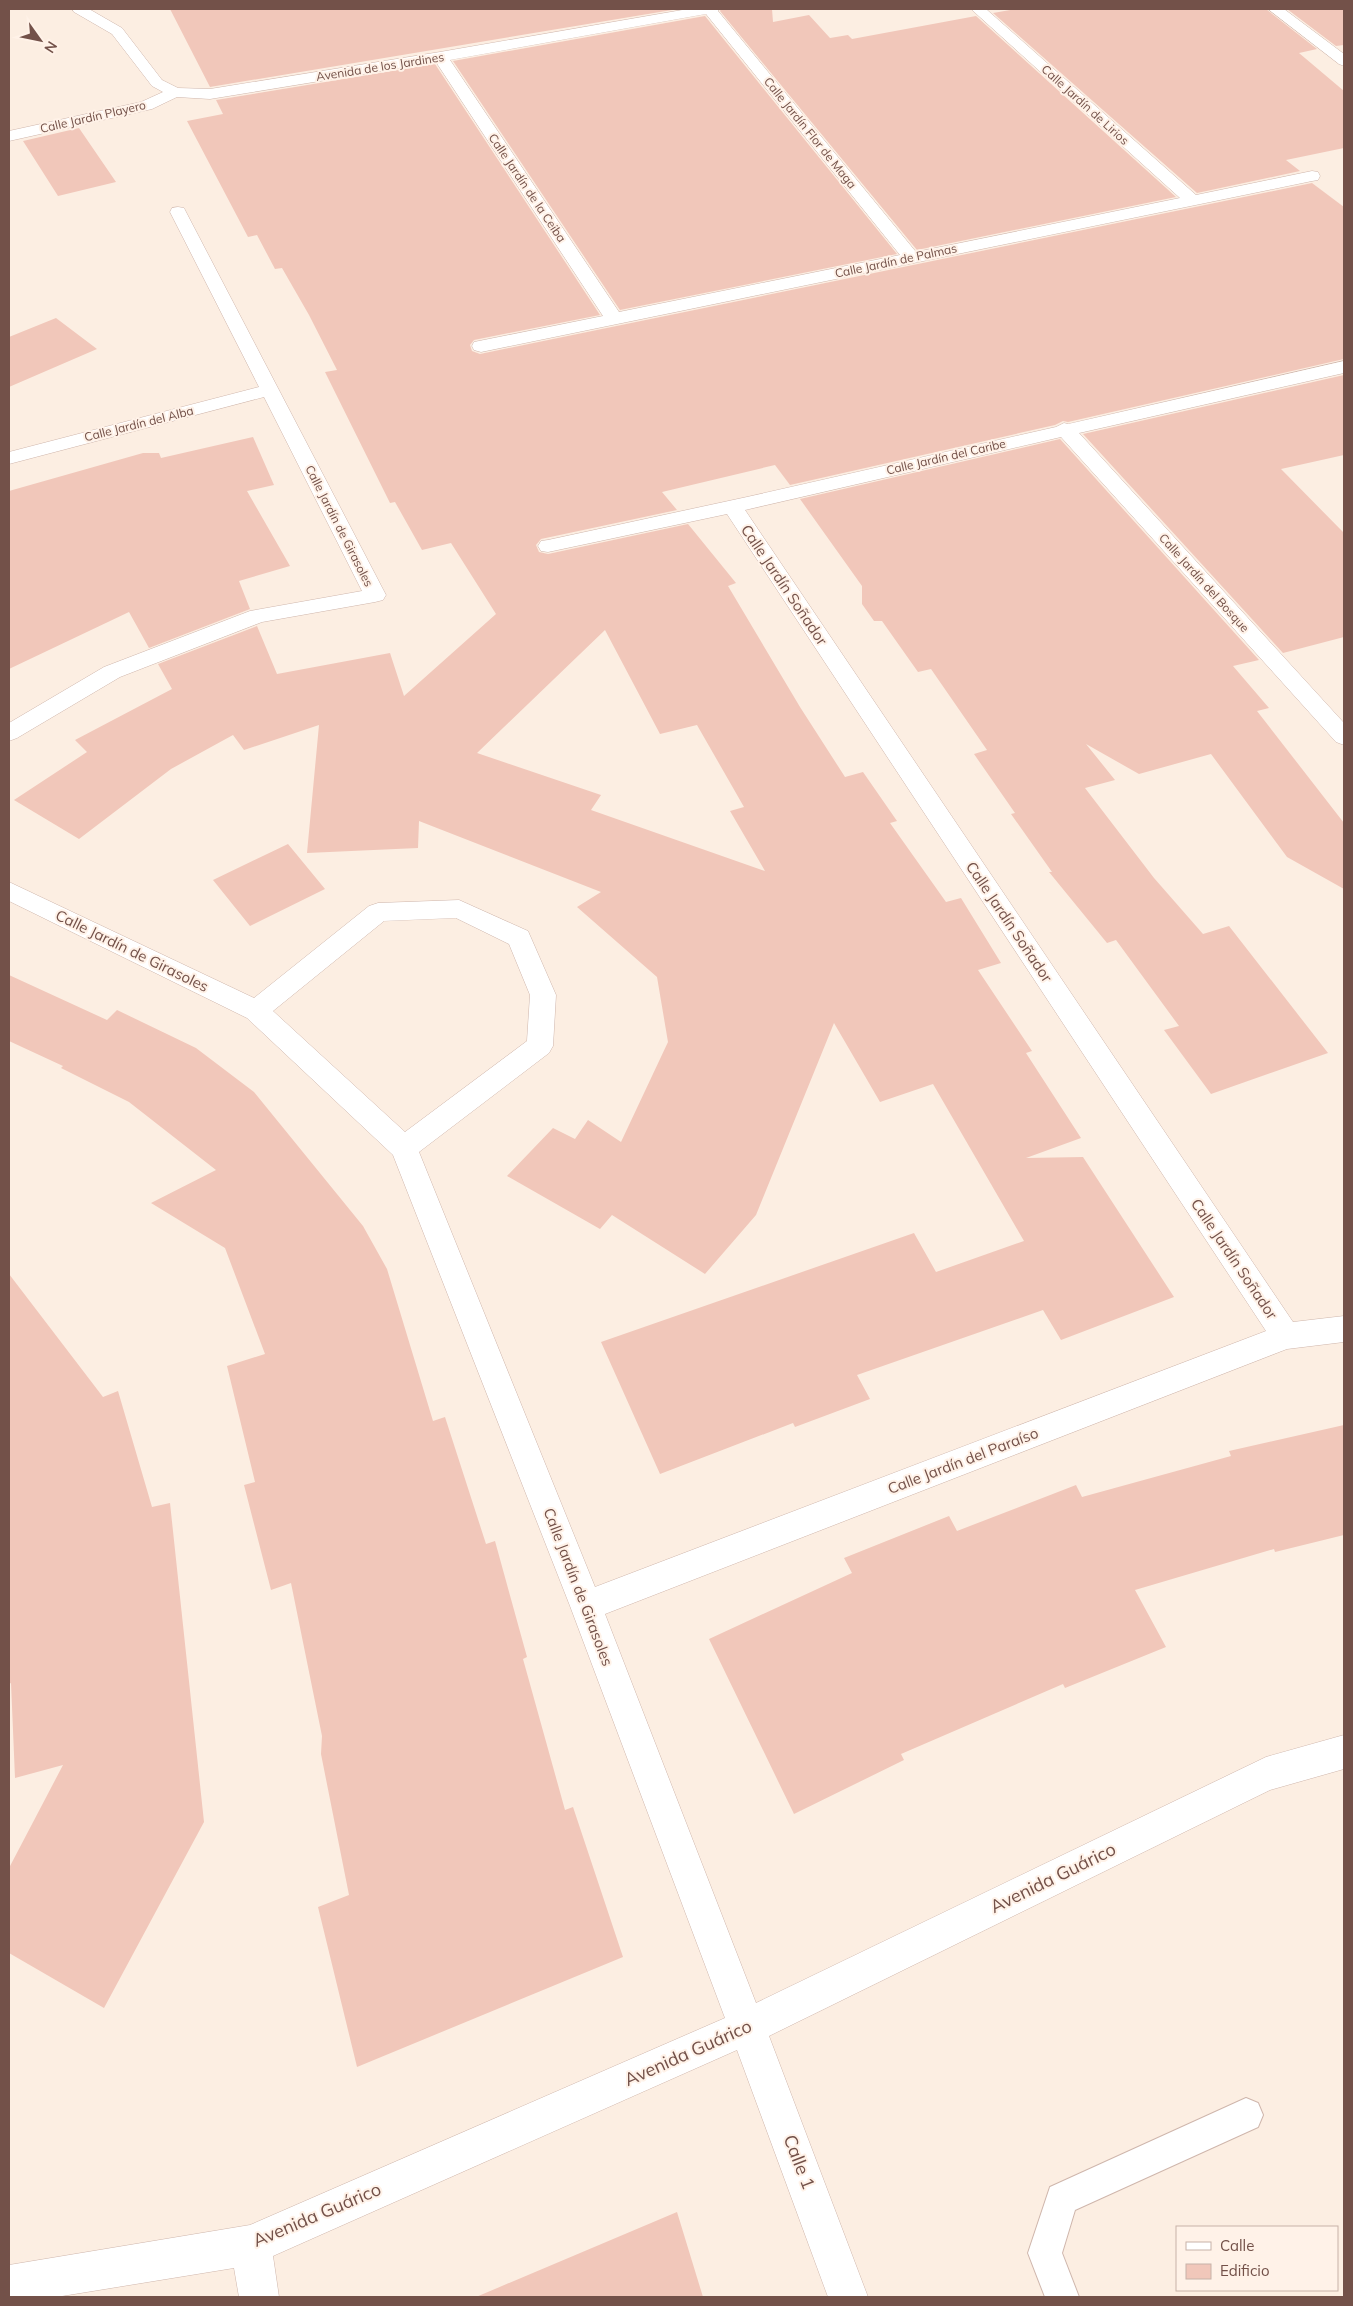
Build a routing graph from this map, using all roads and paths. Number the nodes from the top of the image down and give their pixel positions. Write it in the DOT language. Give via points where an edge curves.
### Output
graph roads {
  1 [pos="79,9"];
  2 [pos="710,9"];
  3 [pos="978,9"];
  4 [pos="1275,9"];
  5 [pos="440,58"];
  6 [pos="1344,61"];
  7 [pos="175,92"];
  8 [pos="9,136"];
  9 [pos="1312,176"];
  10 [pos="1192,200"];
  11 [pos="178,212"];
  12 [pos="911,257"];
  13 [pos="614,319"];
  14 [pos="481,346"];
  15 [pos="1344,367"];
  16 [pos="270,390"];
  17 [pos="1064,429"];
  18 [pos="9,458"];
  19 [pos="732,508"];
  20 [pos="548,546"];
  21 [pos="9,733"];
  22 [pos="1344,737"];
  23 [pos="9,891"];
  24 [pos="256,1011"];
  25 [pos="404,1148"];
  26 [pos="1344,1330"];
  27 [pos="1286,1336"];
  28 [pos="586,1606"];
  29 [pos="1344,1752"];
  30 [pos="748,2027"];
  31 [pos="1246,2114"];
  32 [pos="251,2245"];
  33 [pos="9,2285"];
  34 [pos="259,2297"];
  35 [pos="848,2297"];
  36 [pos="1062,2297"];
  1 -- 7 [label="street, Avenida de los Jardines" via="117,30 157,83"];
  2 -- 5 [label="street, Avenida de los Jardines"];
  2 -- 12 [label="street, Calle Jardín Flor de Maga"];
  3 -- 10 [label="street, Calle Jardín de Lirios"];
  4 -- 6 [label="street"];
  5 -- 7 [label="street, Avenida de los Jardines" via="210,94"];
  5 -- 13 [label="street, Calle Jardín de la Ceiba"];
  7 -- 8 [label="street, Calle Jardín Playero" via="146,106"];
  9 -- 10 [label="street, Calle Jardín de Palmas"];
  10 -- 12 [label="street, Calle Jardín de Palmas"];
  11 -- 16 [label="street, Calle Jardín de Girasoles"];
  12 -- 13 [label="street, Calle Jardín de Palmas"];
  13 -- 14 [label="street, Calle Jardín de Palmas"];
  15 -- 17 [label="street, Calle Jardín del Caribe"];
  16 -- 18 [label="street, Calle Jardín del Alba"];
  16 -- 21 [label="street, Calle Jardín de Girasoles" via="375,594 258,616 112,672"];
  17 -- 19 [label="street, Calle Jardín del Caribe"];
  17 -- 22 [label="street, Calle Jardín del Bosque"];
  19 -- 20 [label="street, Calle Jardín del Caribe"];
  19 -- 27 [label="street, Calle Jardín Soñador"];
  23 -- 24 [label="street, Calle Jardín de Girasoles"];
  24 -- 25 [label="street, Calle Jardín de Girasoles"];
  24 -- 25 [label="street" via="378,912 459,909 519,938 543,995 540,1046"];
  25 -- 28 [label="street, Calle Jardín de Girasoles"];
  26 -- 27 [label="street, Calle Jardín del Paraíso"];
  27 -- 28 [label="street, Calle Jardín del Paraíso"];
  28 -- 30 [label="street, Calle Jardín de Girasoles"];
  29 -- 30 [label="street, Avenida Guárico" via="1266,1774"];
  30 -- 32 [label="street, Avenida Guárico"];
  30 -- 35 [label="street, Calle 1"];
  31 -- 36 [label="lane" via="1062,2199 1045,2253"];
  32 -- 33 [label="street, Avenida Guárico"];
  32 -- 34 [label="street"];
}
